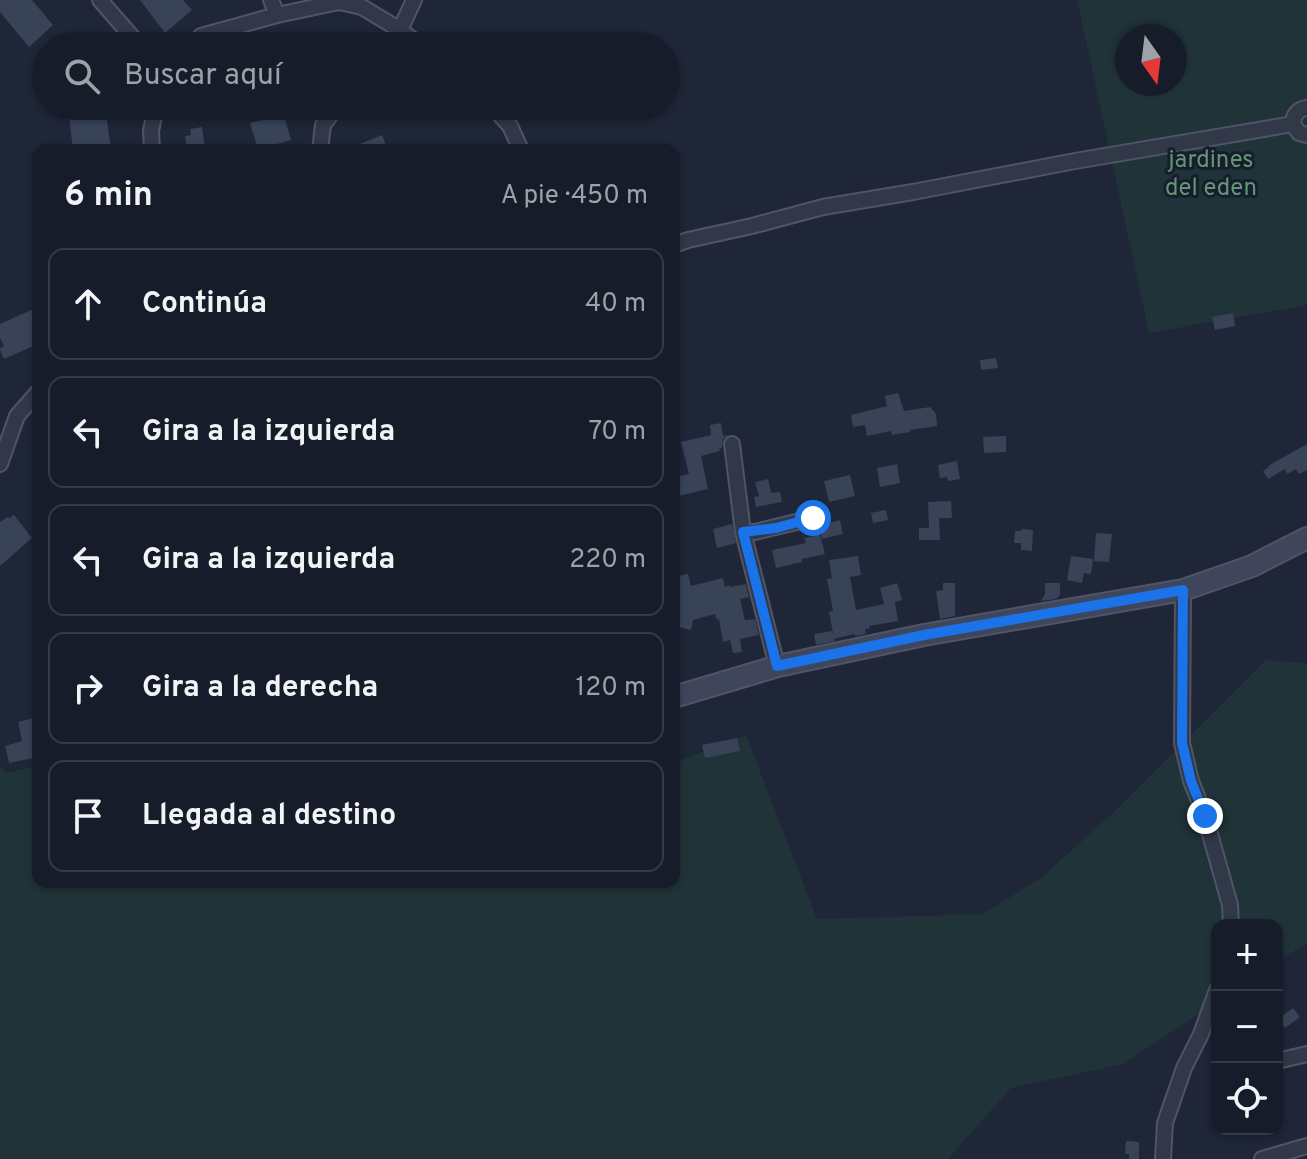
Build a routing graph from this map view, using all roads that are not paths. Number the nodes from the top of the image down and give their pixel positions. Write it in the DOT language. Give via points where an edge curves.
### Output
graph roads {
  1 [pos="100,0"];
  2 [pos="271,0"];
  3 [pos="414,0"];
  4 [pos="277,15"];
  5 [pos="400,30"];
  6 [pos="128,32"];
  7 [pos="215,32"];
  8 [pos="403,32"];
  9 [pos="1307,108"];
  10 [pos="153,120"];
  11 [pos="327,120"];
  12 [pos="505,120"];
  13 [pos="1293,124"];
  14 [pos="1307,135"];
  15 [pos="152,144"];
  16 [pos="321,144"];
  17 [pos="518,144"];
  18 [pos="680,243"];
  19 [pos="32,399"];
  20 [pos="732,444"];
  21 [pos="0,464"];
  22 [pos="813,518"];
  23 [pos="743,532"];
  24 [pos="1307,538"];
  25 [pos="1183,590"];
  26 [pos="777,666"];
  27 [pos="680,695"];
  28 [pos="1231,919"];
  29 [pos="1217,991"];
  30 [pos="1307,1054"];
  31 [pos="1283,1060"];
  32 [pos="1307,1146"];
  33 [pos="1163,1159"];
  34 [pos="1262,1159"];
  1 -- 6 [label="street"];
  2 -- 4 [label="street"];
  3 -- 5 [label="street"];
  4 -- 5 [label="street" via="339,2 362,7"];
  4 -- 7 [label="street"];
  5 -- 8 [label="street"];
  9 -- 13 [label="street" via="1295,114"];
  10 -- 15 [label="street"];
  11 -- 16 [label="street"];
  12 -- 17 [label="street"];
  13 -- 14 [label="street"];
  13 -- 18 [label="street" via="823,207"];
  19 -- 21 [label="street" via="17,416"];
  20 -- 23 [label="street"];
  22 -- 23 [label="street"];
  23 -- 26 [label="street"];
  24 -- 25 [label="street" via="1252,566"];
  25 -- 26 [label="street"];
  25 -- 28 [label="street" via="1182,743"];
  26 -- 27 [label="street"];
  29 -- 33 [label="street" via="1165,1123"];
  30 -- 31 [label="street"];
  32 -- 34 [label="street"];
}
